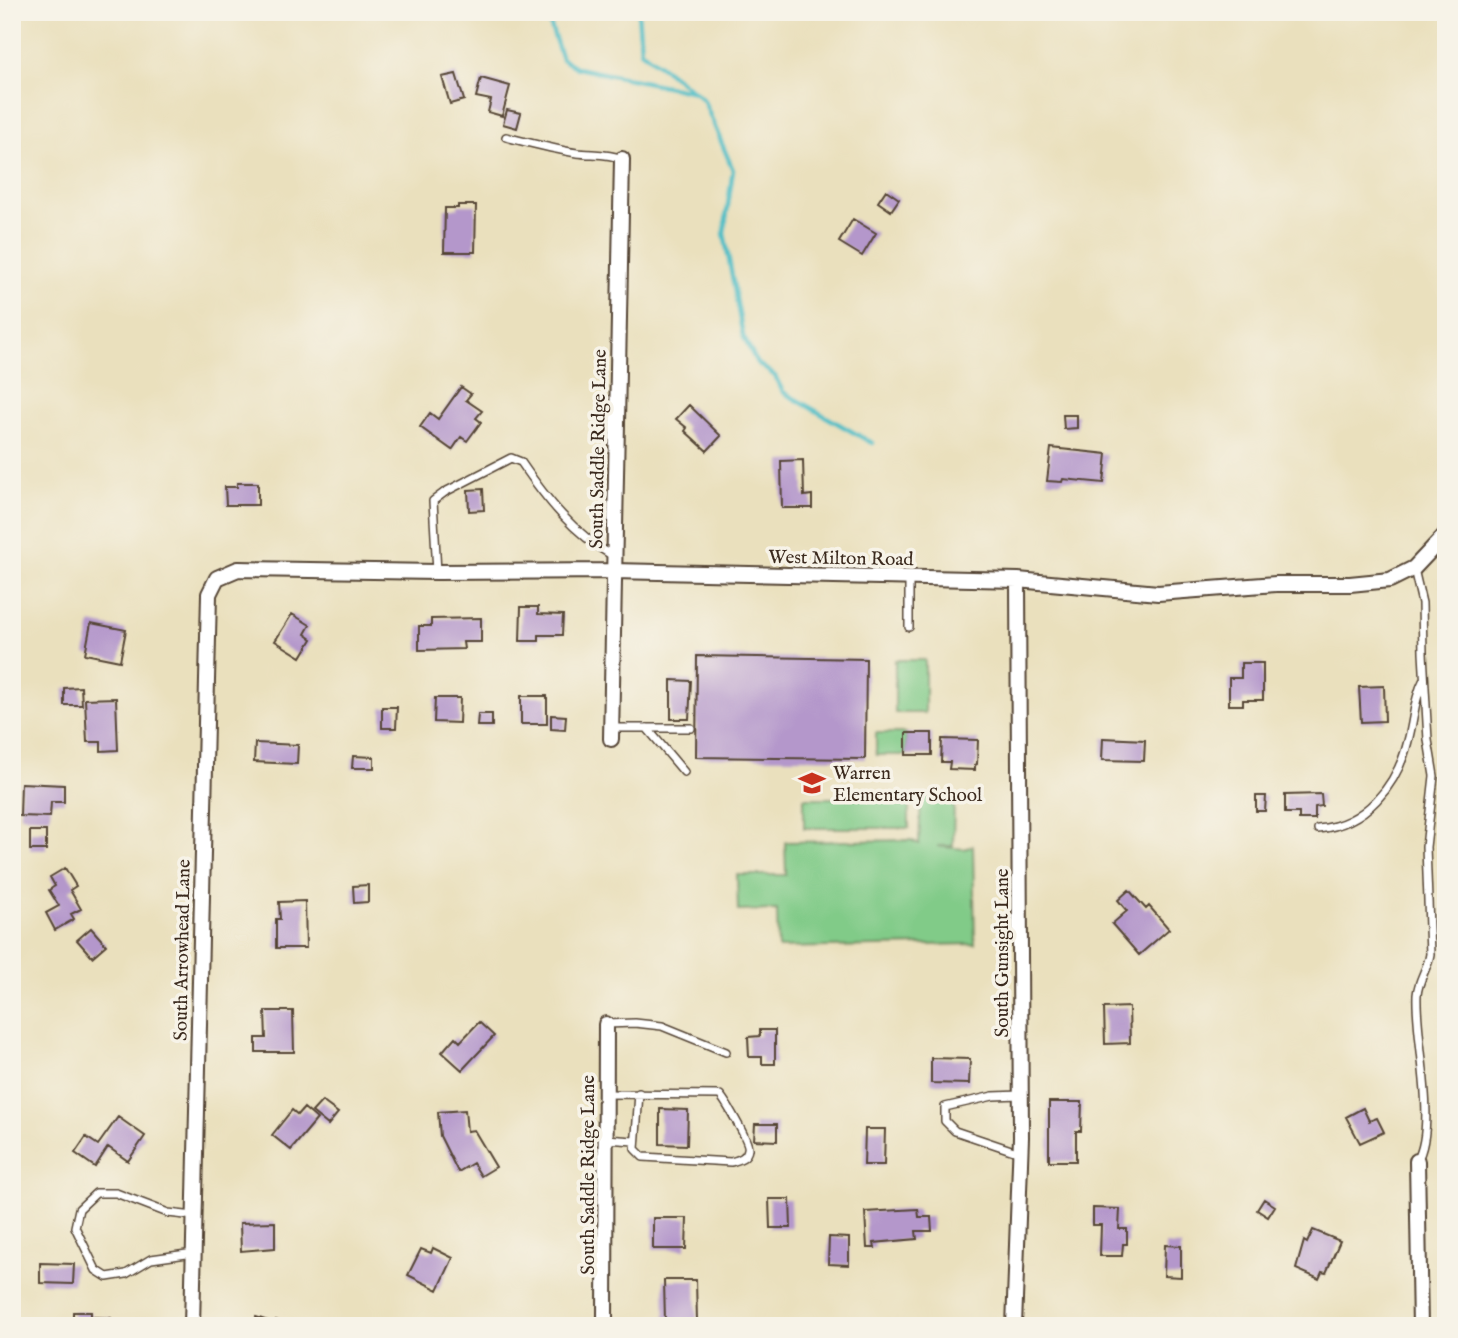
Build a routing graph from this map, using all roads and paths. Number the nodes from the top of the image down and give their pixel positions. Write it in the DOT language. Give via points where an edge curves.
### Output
graph roads {
  1 [pos="506,137"];
  2 [pos="622,159"];
  3 [pos="1446,534"];
  4 [pos="613,563"];
  5 [pos="1414,568"];
  6 [pos="437,572"];
  7 [pos="909,577"];
  8 [pos="217,578"];
  9 [pos="1018,580"];
  10 [pos="909,627"];
  11 [pos="1425,678"];
  12 [pos="647,728"];
  13 [pos="691,728"];
  14 [pos="611,733"];
  15 [pos="684,772"];
  16 [pos="1318,829"];
  17 [pos="606,1024"];
  18 [pos="726,1052"];
  19 [pos="639,1093"];
  20 [pos="606,1094"];
  21 [pos="1021,1095"];
  22 [pos="606,1139"];
  23 [pos="634,1141"];
  24 [pos="1021,1153"];
  25 [pos="1417,1161"];
  26 [pos="195,1216"];
  27 [pos="194,1253"];
  28 [pos="192,1326"];
  29 [pos="605,1326"];
  30 [pos="1014,1326"];
  31 [pos="1420,1326"];
  1 -- 2 [label="lane"];
  2 -- 4 [label="street, South Saddle Ridge Lane"];
  3 -- 5 [label="street, West Milton Road"];
  4 -- 6 [label="street, West Milton Road"];
  4 -- 6 [label="lane" via="561,516 521,462 511,458 433,501"];
  4 -- 7 [label="street, West Milton Road"];
  4 -- 14 [label="street, South Saddle Ridge Lane"];
  5 -- 9 [label="street, West Milton Road" via="1390,580 1350,584 1158,593"];
  5 -- 11 [label="lane" via="1422,603"];
  6 -- 8 [label="street, West Milton Road" via="238,569"];
  7 -- 9 [label="street, West Milton Road"];
  7 -- 10 [label="lane"];
  8 -- 26 [label="street, South Arrowhead Lane" via="209,594"];
  9 -- 21 [label="street, South Gunsight Lane"];
  11 -- 16 [label="lane" via="1408,743 1390,786 1354,820"];
  11 -- 25 [label="lane" via="1434,776 1426,847 1430,954 1417,992 1425,1123 1424,1150"];
  12 -- 13 [label="lane"];
  12 -- 14 [label="lane"];
  12 -- 15 [label="lane"];
  17 -- 18 [label="lane" via="662,1026"];
  17 -- 20 [label="street, South Saddle Ridge Lane"];
  19 -- 20 [label="lane"];
  19 -- 23 [label="lane"];
  19 -- 23 [label="lane" via="720,1095 749,1146 744,1157 731,1162 643,1157 635,1150"];
  20 -- 22 [label="street, South Saddle Ridge Lane"];
  21 -- 24 [label="street, South Gunsight Lane"];
  21 -- 24 [label="lane" via="945,1107 945,1121 955,1131"];
  22 -- 23 [label="lane"];
  22 -- 29 [label="street, South Saddle Ridge Lane"];
  24 -- 30 [label="street, South Gunsight Lane"];
  25 -- 31 [label="street"];
  26 -- 27 [label="street, South Arrowhead Lane"];
  26 -- 27 [label="lane" via="168,1213 116,1193 96,1193 79,1209 75,1227 96,1270 107,1277 126,1274 151,1259"];
  27 -- 28 [label="street, South Arrowhead Lane"];
}
